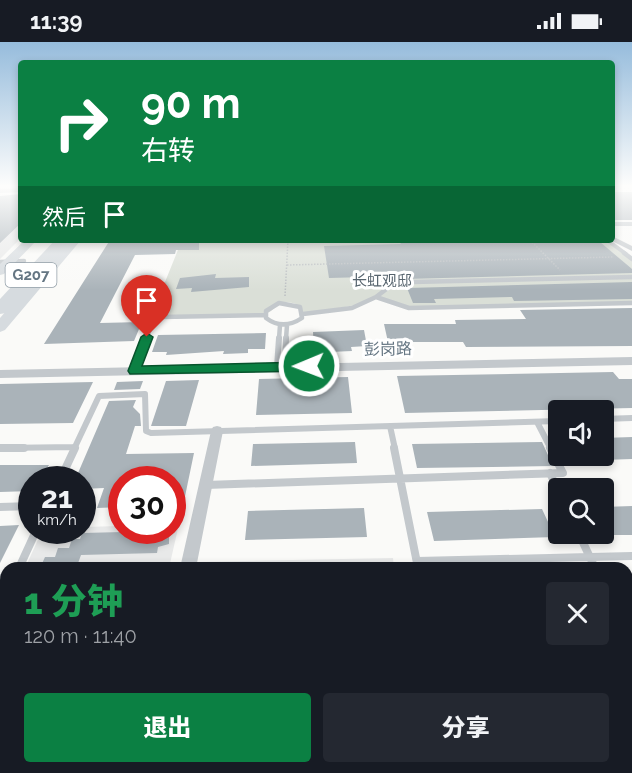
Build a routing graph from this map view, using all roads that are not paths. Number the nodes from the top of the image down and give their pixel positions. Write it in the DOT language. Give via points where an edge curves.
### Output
graph roads {
  1 [pos="615,224"];
  2 [pos="632,224"];
  3 [pos="615,241"];
  4 [pos="28,243"];
  5 [pos="40,243"];
  6 [pos="60,243"];
  7 [pos="72,243"];
  8 [pos="612,243"];
  9 [pos="631,255"];
  10 [pos="11,261"];
  11 [pos="0,271"];
  12 [pos="632,277"];
  13 [pos="0,286"];
  14 [pos="376,297"];
  15 [pos="632,303"];
  16 [pos="0,309"];
  17 [pos="303,314"];
  18 [pos="265,315"];
  19 [pos="284,325"];
  20 [pos="0,327"];
  21 [pos="632,361"];
  22 [pos="281,367"];
  23 [pos="134,371"];
  24 [pos="0,374"];
  25 [pos="632,418"];
  26 [pos="614,419"];
  27 [pos="548,421"];
  28 [pos="537,422"];
  29 [pos="390,426"];
  30 [pos="217,431"];
  31 [pos="75,447"];
  32 [pos="0,448"];
  33 [pos="66,466"];
  34 [pos="550,473"];
  35 [pos="400,478"];
  36 [pos="552,478"];
  37 [pos="206,486"];
  38 [pos="18,506"];
  39 [pos="0,507"];
  40 [pos="30,544"];
  41 [pos="584,544"];
  42 [pos="632,556"];
  43 [pos="590,557"];
  44 [pos="22,562"];
  45 [pos="189,562"];
  46 [pos="417,562"];
  47 [pos="482,562"];
  48 [pos="592,562"];
  1 -- 2 [label="street"];
  3 -- 9 [label="street"];
  4 -- 10 [label="street"];
  5 -- 10 [label="highway, G207"];
  6 -- 16 [label="highway, G207"];
  7 -- 20 [label="street"];
  8 -- 9 [label="lane"];
  10 -- 11 [label="street"];
  10 -- 13 [label="highway, G207"];
  12 -- 14 [label="lane" via="398,283"];
  14 -- 15 [label="lane" via="409,308"];
  14 -- 17 [label="lane" via="352,309"];
  17 -- 18 [label="lane" via="300,307 285,302 269,307"];
  17 -- 19 [label="lane" via="298,321"];
  18 -- 19 [label="lane" via="269,321"];
  18 -- 23 [label="lane" via="154,320"];
  19 -- 22 [label="lane"];
  21 -- 22 [label="street, 彭岗路"];
  22 -- 23 [label="street, 彭岗路"];
  23 -- 24 [label="street, 彭岗路"];
  25 -- 26 [label="lane"];
  27 -- 28 [label="lane"];
  28 -- 29 [label="lane"];
  28 -- 34 [label="lane" via="562,473"];
  29 -- 30 [label="lane"];
  29 -- 35 [label="lane"];
  30 -- 31 [label="lane" via="151,433 146,431 145,394 99,396"];
  30 -- 37 [label="street"];
  31 -- 32 [label="lane"];
  31 -- 33 [label="lane"];
  34 -- 35 [label="lane"];
  34 -- 36 [label="lane"];
  35 -- 37 [label="lane"];
  35 -- 46 [label="lane"];
  37 -- 45 [label="street"];
  38 -- 39 [label="lane"];
  40 -- 44 [label="lane"];
  41 -- 43 [label="lane"];
  42 -- 43 [label="lane"];
  43 -- 47 [label="lane"];
  43 -- 48 [label="lane"];
}
